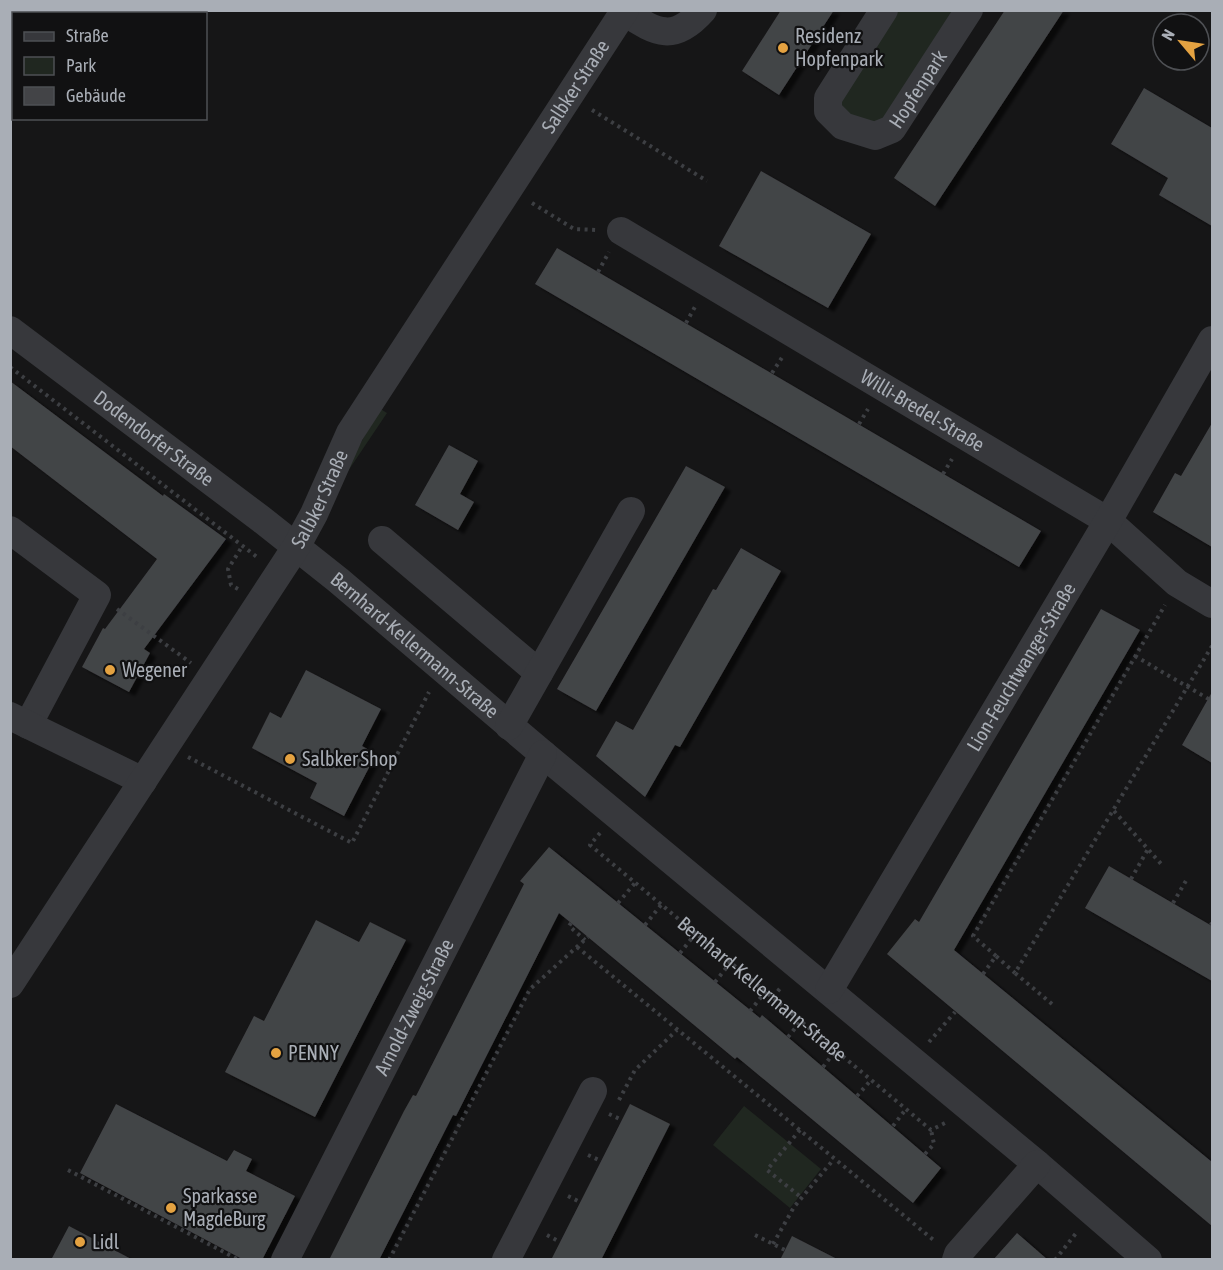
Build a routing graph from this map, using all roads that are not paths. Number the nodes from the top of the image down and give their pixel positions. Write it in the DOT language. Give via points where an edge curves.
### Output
graph roads {
  1 [pos="703,10"];
  2 [pos="884,10"];
  3 [pos="969,10"];
  4 [pos="624,11"];
  5 [pos="621,231"];
  6 [pos="10,330"];
  7 [pos="1212,340"];
  8 [pos="631,511"];
  9 [pos="1108,521"];
  10 [pos="10,530"];
  11 [pos="382,540"];
  12 [pos="296,547"];
  13 [pos="1212,604"];
  14 [pos="539,673"];
  15 [pos="20,721"];
  16 [pos="509,726"];
  17 [pos="543,754"];
  18 [pos="143,781"];
  19 [pos="10,984"];
  20 [pos="829,990"];
  21 [pos="593,1091"];
  22 [pos="1037,1164"];
  23 [pos="956,1259"];
  24 [pos="285,1260"];
  25 [pos="506,1260"];
  26 [pos="1148,1260"];
  1 -- 4 [label="street" via="692,22 672,32 653,30"];
  2 -- 3 [label="street, Hopfenpark" via="828,98 828,111 843,126 875,136 892,129"];
  4 -- 12 [label="street, Salbker Straße" via="350,433"];
  5 -- 9 [label="street, Willi-Bredel-Straße"];
  6 -- 12 [label="street, Dodendorfer Straße"];
  7 -- 9 [label="street, Lion-Feuchtwanger-Straße"];
  8 -- 14 [label="street"];
  9 -- 13 [label="street, Willi-Bredel-Straße" via="1177,583"];
  9 -- 20 [label="street, Lion-Feuchtwanger-Straße"];
  10 -- 15 [label="street" via="97,595"];
  11 -- 14 [label="street"];
  12 -- 16 [label="street, Bernhard-Kellermann-Straße"];
  12 -- 18 [label="street, Salbker Straße"];
  14 -- 16 [label="street"];
  15 -- 18 [label="street"];
  16 -- 17 [label="street, Bernhard-Kellermann-Straße"];
  17 -- 20 [label="street, Bernhard-Kellermann-Straße"];
  17 -- 24 [label="street, Arnold-Zweig-Straße"];
  18 -- 19 [label="street, Salbker Straße"];
  20 -- 22 [label="street, Bernhard-Kellermann-Straße"];
  21 -- 25 [label="street"];
  22 -- 23 [label="street"];
  22 -- 26 [label="street, Bernhard-Kellermann-Straße"];
}
